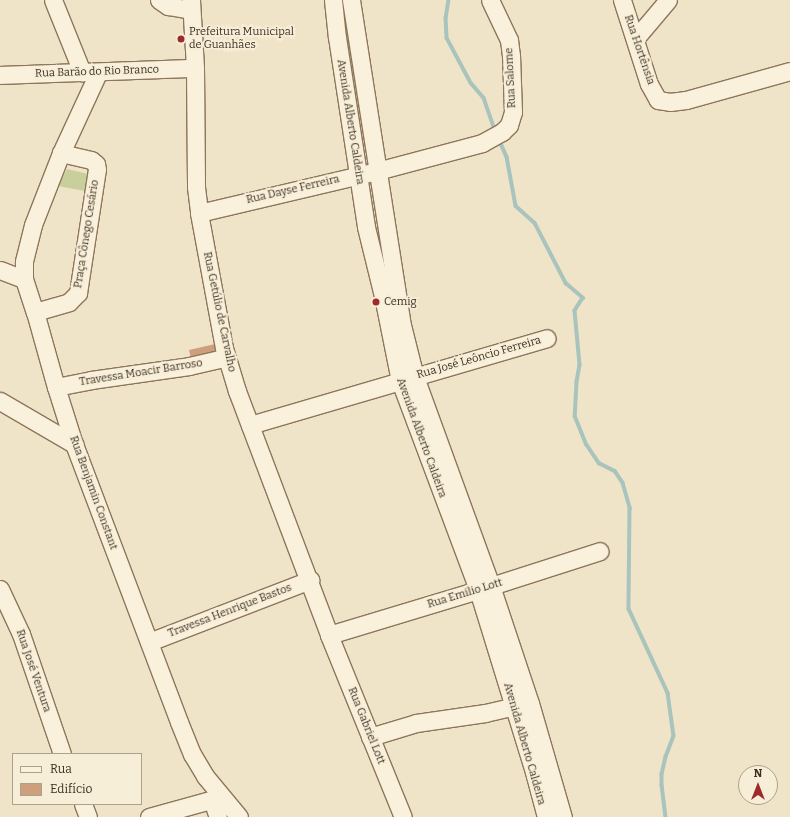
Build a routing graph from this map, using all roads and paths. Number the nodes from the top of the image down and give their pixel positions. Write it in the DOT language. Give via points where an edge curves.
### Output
graph roads {
  1 [pos="53,0"];
  2 [pos="159,0"];
  3 [pos="333,0"];
  4 [pos="351,0"];
  5 [pos="490,0"];
  6 [pos="622,0"];
  7 [pos="668,0"];
  8 [pos="191,4"];
  9 [pos="355,34"];
  10 [pos="337,37"];
  11 [pos="636,39"];
  12 [pos="195,68"];
  13 [pos="90,72"];
  14 [pos="790,72"];
  15 [pos="0,75"];
  16 [pos="497,135"];
  17 [pos="61,153"];
  18 [pos="377,171"];
  19 [pos="358,175"];
  20 [pos="199,213"];
  21 [pos="0,270"];
  22 [pos="24,279"];
  23 [pos="36,312"];
  24 [pos="547,338"];
  25 [pos="227,357"];
  26 [pos="408,379"];
  27 [pos="56,387"];
  28 [pos="0,401"];
  29 [pos="250,425"];
  30 [pos="74,444"];
  31 [pos="600,551"];
  32 [pos="310,580"];
  33 [pos="485,588"];
  34 [pos="0,589"];
  35 [pos="329,635"];
  36 [pos="149,642"];
  37 [pos="530,703"];
  38 [pos="514,707"];
  39 [pos="370,737"];
  40 [pos="62,753"];
  41 [pos="217,799"];
  42 [pos="83,805"];
  43 [pos="88,817"];
  44 [pos="149,817"];
  45 [pos="218,817"];
  46 [pos="238,817"];
  47 [pos="403,817"];
  48 [pos="546,817"];
  49 [pos="563,817"];
  1 -- 13 [label="street"];
  2 -- 8 [label="street" via="168,6"];
  3 -- 10 [label="street, Avenida Alberto Caldeira"];
  4 -- 9 [label="street, Avenida Alberto Caldeira"];
  5 -- 16 [label="street, Rua Salome" via="509,40 511,56 513,112 509,125"];
  6 -- 11 [label="street, Rua Hortênsia"];
  7 -- 11 [label="street"];
  8 -- 12 [label="street, Rua Getúlio de Carvalho"];
  9 -- 10 [label="street"];
  9 -- 18 [label="street, Avenida Alberto Caldeira"];
  10 -- 19 [label="street, Avenida Alberto Caldeira"];
  11 -- 14 [label="street, Rua Hortênsia" via="650,84 658,100 686,100"];
  12 -- 13 [label="street, Rua Barão do Rio Branco"];
  12 -- 20 [label="street, Rua Getúlio de Carvalho" via="196,187"];
  13 -- 15 [label="street, Rua Barão do Rio Branco"];
  13 -- 17 [label="street, Rua Benjamin Constant"];
  16 -- 18 [label="street, Rua Dayse Ferreira"];
  17 -- 22 [label="street, Rua Benjamin Constant" via="33,225 24,262"];
  17 -- 23 [label="street, Praça Cônego Cesário" via="91,160 97,169 78,293 69,302"];
  18 -- 19 [label="street, Rua Dayse Ferreira"];
  18 -- 26 [label="street, Avenida Alberto Caldeira" via="402,325"];
  19 -- 20 [label="street, Rua Dayse Ferreira"];
  19 -- 26 [label="street, Avenida Alberto Caldeira" via="366,227"];
  20 -- 25 [label="street, Rua Getúlio de Carvalho"];
  21 -- 22 [label="street"];
  22 -- 23 [label="street, Rua Benjamin Constant"];
  23 -- 27 [label="street, Rua Benjamin Constant"];
  24 -- 26 [label="street, Rua José Leôncio Ferreira"];
  25 -- 27 [label="street, Travessa Moacir Barroso" via="189,366"];
  25 -- 29 [label="street, Rua Getúlio de Carvalho"];
  26 -- 29 [label="street, Rua José Leôncio Ferreira"];
  26 -- 33 [label="street, Avenida Alberto Caldeira"];
  27 -- 30 [label="street, Rua Benjamin Constant"];
  28 -- 30 [label="street"];
  29 -- 32 [label="street, Rua Getúlio de Carvalho"];
  30 -- 36 [label="street, Rua Benjamin Constant"];
  31 -- 33 [label="street, Rua Emilio Lott"];
  32 -- 35 [label="street, Rua Getúlio de Carvalho"];
  32 -- 36 [label="street, Travessa Henrique Bastos"];
  33 -- 35 [label="street, Rua Emilio Lott"];
  33 -- 37 [label="street, Avenida Alberto Caldeira"];
  33 -- 38 [label="street, Avenida Alberto Caldeira"];
  34 -- 40 [label="street, Rua José Ventura" via="21,634"];
  35 -- 39 [label="street, Rua Gabriel Lott"];
  36 -- 41 [label="street, Rua Benjamin Constant" via="192,754"];
  37 -- 38 [label="street"];
  37 -- 49 [label="street, Avenida Alberto Caldeira"];
  38 -- 39 [label="street" via="416,722"];
  38 -- 48 [label="street, Avenida Alberto Caldeira"];
  39 -- 47 [label="street, Rua Gabriel Lott"];
  41 -- 44 [label="street"];
  41 -- 45 [label="street"];
  41 -- 46 [label="street, Rua Benjamin Constant"];
  42 -- 43 [label="street"];
}
